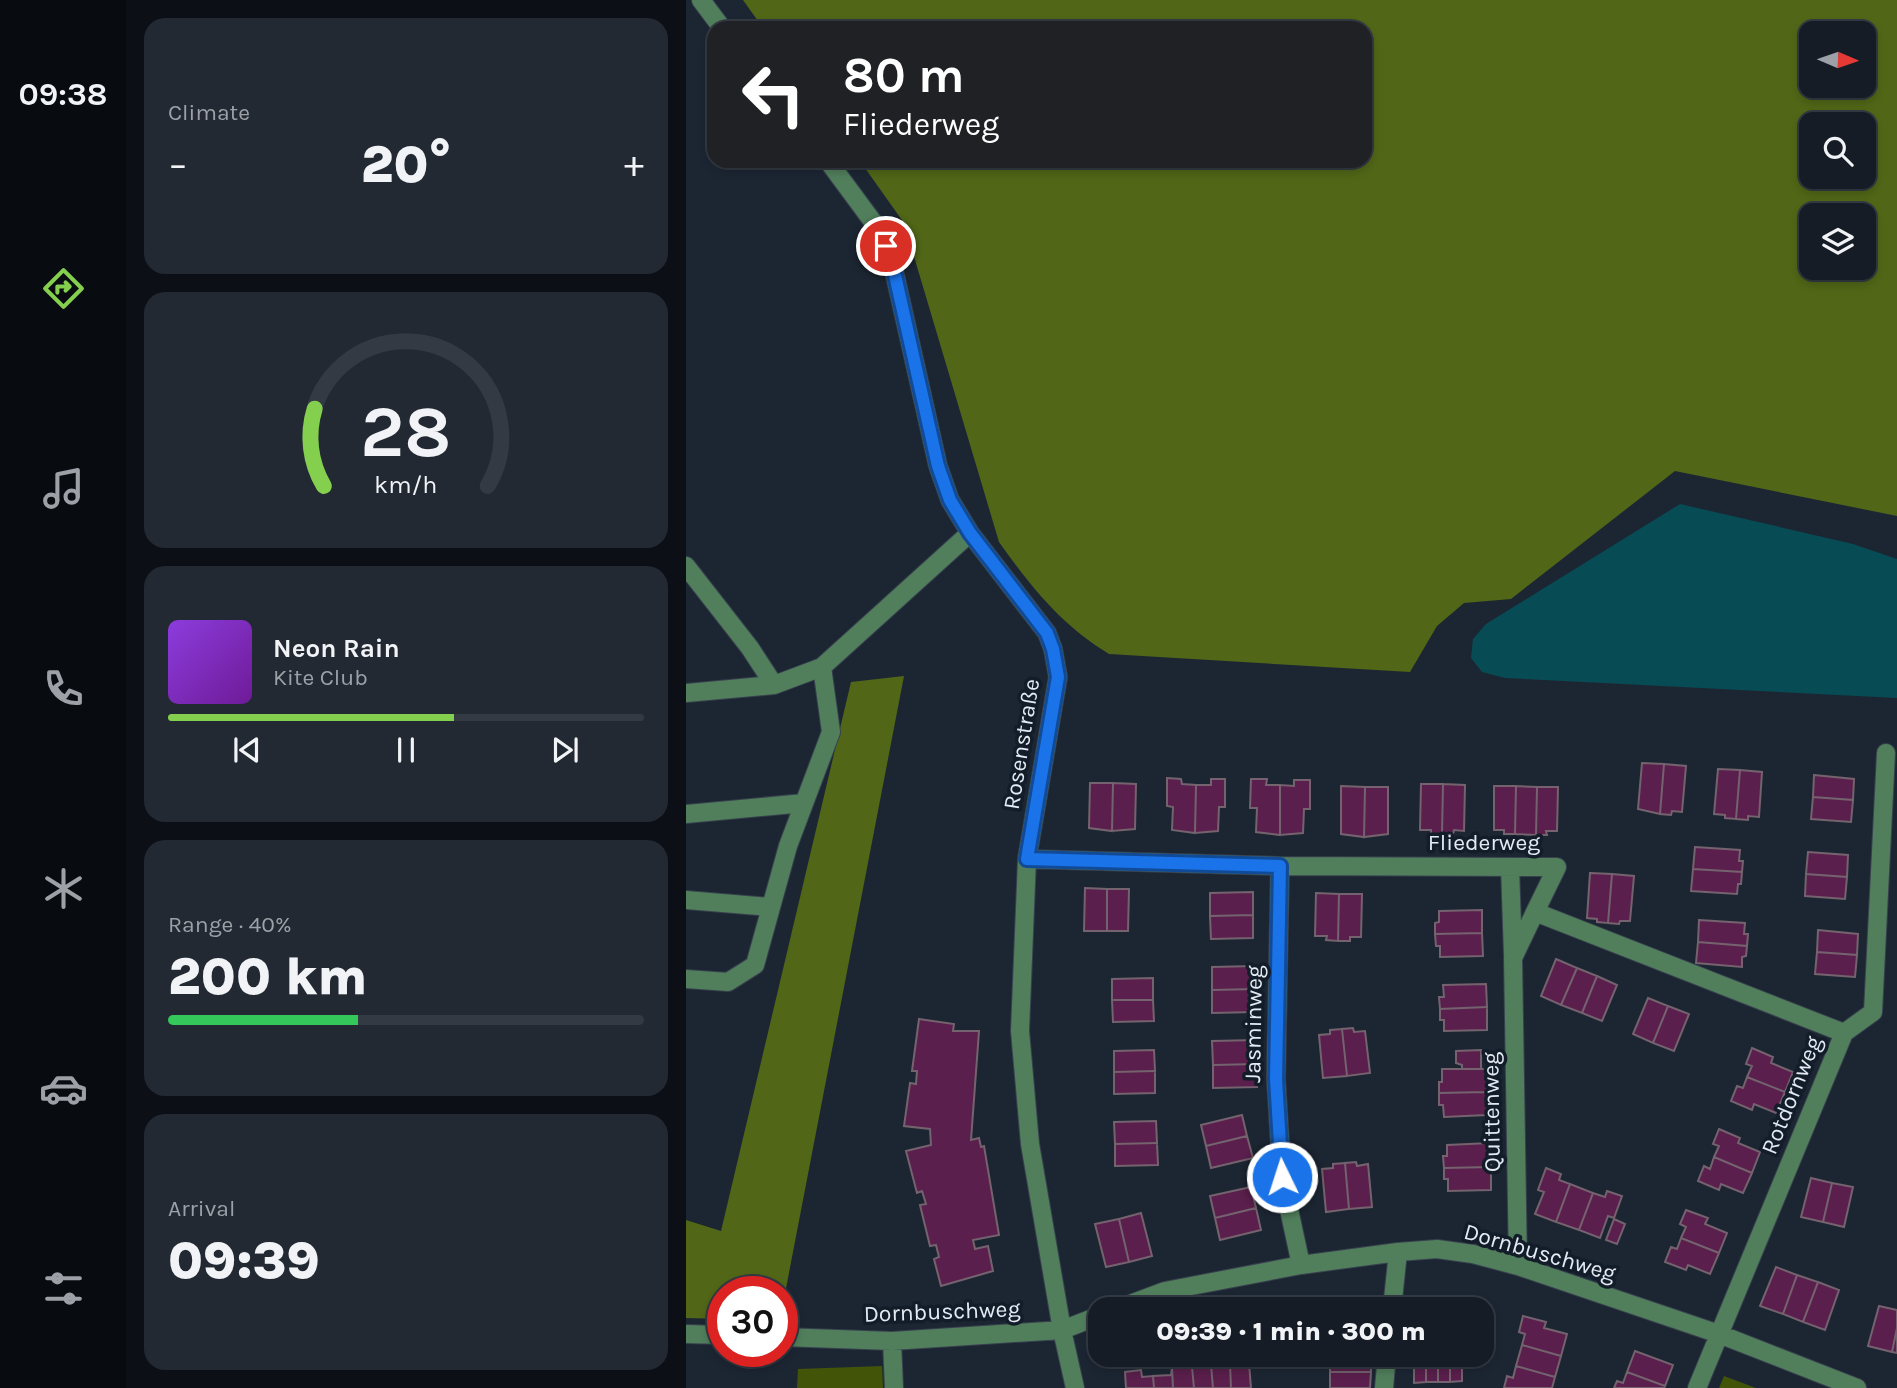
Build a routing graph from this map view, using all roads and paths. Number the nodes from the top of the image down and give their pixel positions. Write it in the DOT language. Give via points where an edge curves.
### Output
graph roads {
  1 [pos="701,0"];
  2 [pos="717,21"];
  3 [pos="833,168"];
  4 [pos="970,533"];
  5 [pos="686,566"];
  6 [pos="822,667"];
  7 [pos="774,685"];
  8 [pos="686,693"];
  9 [pos="1886,752"];
  10 [pos="804,803"];
  11 [pos="686,814"];
  12 [pos="1027,859"];
  13 [pos="1280,866"];
  14 [pos="1510,867"];
  15 [pos="686,900"];
  16 [pos="771,907"];
  17 [pos="1535,912"];
  18 [pos="1513,958"];
  19 [pos="686,979"];
  20 [pos="1843,1033"];
  21 [pos="1398,1252"];
  22 [pos="1301,1265"];
  23 [pos="1518,1266"];
  24 [pos="1149,1297"];
  25 [pos="1393,1297"];
  26 [pos="1088,1320"];
  27 [pos="1062,1330"];
  28 [pos="686,1334"];
  29 [pos="1719,1334"];
  30 [pos="707,1335"];
  31 [pos="798,1338"];
  32 [pos="892,1341"];
  33 [pos="1386,1367"];
  34 [pos="894,1388"];
  35 [pos="1075,1388"];
  36 [pos="1384,1388"];
  37 [pos="1697,1388"];
  38 [pos="1857,1388"];
  1 -- 2 [label="street"];
  3 -- 4 [label="street, Rosenstraße" via="879,230 892,262 938,466 950,500"];
  4 -- 6 [label="street"];
  4 -- 12 [label="street, Rosenstraße" via="1047,633 1058,677"];
  5 -- 7 [label="street"];
  6 -- 7 [label="street"];
  6 -- 10 [label="street" via="831,732"];
  7 -- 8 [label="street"];
  9 -- 20 [label="street, Rotdornweg" via="1873,1012"];
  10 -- 11 [label="street"];
  10 -- 16 [label="street"];
  12 -- 13 [label="street, Fliederweg"];
  12 -- 27 [label="street, Rosenstraße" via="1020,1031 1030,1144"];
  13 -- 14 [label="street, Fliederweg"];
  13 -- 22 [label="street, Jasminweg" via="1276,1079 1282,1177"];
  14 -- 17 [label="street, Fliederweg" via="1557,867"];
  14 -- 18 [label="street, Quittenweg"];
  15 -- 16 [label="street"];
  16 -- 19 [label="street" via="755,965 728,982"];
  17 -- 18 [label="street, Quittenweg"];
  17 -- 20 [label="street"];
  18 -- 23 [label="street, Quittenweg"];
  20 -- 29 [label="street, Rotdornweg"];
  21 -- 22 [label="street, Dornbuschweg"];
  21 -- 23 [label="street, Dornbuschweg" via="1437,1249"];
  21 -- 25 [label="street"];
  22 -- 24 [label="street, Dornbuschweg"];
  23 -- 29 [label="street, Dornbuschweg"];
  26 -- 27 [label="street, Dornbuschweg"];
  27 -- 32 [label="street, Dornbuschweg"];
  27 -- 35 [label="street, Rosenstraße"];
  28 -- 30 [label="street"];
  29 -- 37 [label="street, Rotdornweg"];
  29 -- 38 [label="street, Dornbuschweg"];
  31 -- 32 [label="street, Dornbuschweg"];
  32 -- 34 [label="street"];
  33 -- 36 [label="street"];
}
